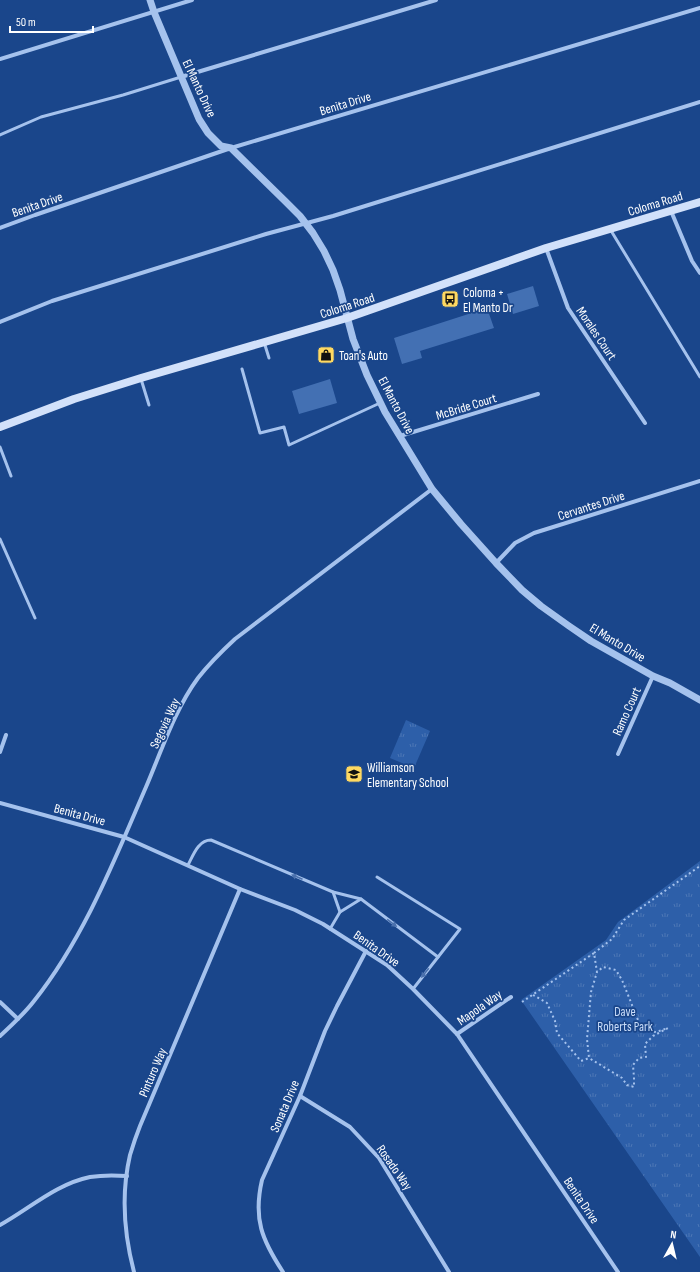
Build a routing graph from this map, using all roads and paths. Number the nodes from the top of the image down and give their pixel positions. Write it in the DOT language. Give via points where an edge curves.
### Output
graph roads {
  1 [pos="150,0"];
  2 [pos="192,0"];
  3 [pos="436,0"];
  4 [pos="700,8"];
  5 [pos="154,12"];
  6 [pos="0,59"];
  7 [pos="181,77"];
  8 [pos="700,102"];
  9 [pos="0,135"];
  10 [pos="231,148"];
  11 [pos="700,202"];
  12 [pos="670,211"];
  13 [pos="306,224"];
  14 [pos="0,228"];
  15 [pos="610,229"];
  16 [pos="546,248"];
  17 [pos="700,273"];
  18 [pos="347,318"];
  19 [pos="0,322"];
  20 [pos="264,342"];
  21 [pos="269,358"];
  22 [pos="242,369"];
  23 [pos="700,377"];
  24 [pos="141,378"];
  25 [pos="538,394"];
  26 [pos="381,403"];
  27 [pos="149,405"];
  28 [pos="644,423"];
  29 [pos="0,426"];
  30 [pos="399,436"];
  31 [pos="0,447"];
  32 [pos="12,476"];
  33 [pos="700,481"];
  34 [pos="432,489"];
  35 [pos="0,539"];
  36 [pos="496,564"];
  37 [pos="35,618"];
  38 [pos="653,676"];
  39 [pos="700,700"];
  40 [pos="6,735"];
  41 [pos="0,752"];
  42 [pos="618,754"];
  43 [pos="0,803"];
  44 [pos="124,837"];
  45 [pos="188,865"];
  46 [pos="700,866"];
  47 [pos="376,877"];
  48 [pos="240,889"];
  49 [pos="333,892"];
  50 [pos="361,899"];
  51 [pos="340,912"];
  52 [pos="330,929"];
  53 [pos="366,951"];
  54 [pos="594,953"];
  55 [pos="438,957"];
  56 [pos="597,972"];
  57 [pos="413,989"];
  58 [pos="533,995"];
  59 [pos="511,997"];
  60 [pos="0,1002"];
  61 [pos="522,1002"];
  62 [pos="18,1019"];
  63 [pos="458,1034"];
  64 [pos="0,1036"];
  65 [pos="589,1058"];
  66 [pos="300,1096"];
  67 [pos="126,1176"];
  68 [pos="0,1225"];
  69 [pos="134,1272"];
  70 [pos="283,1272"];
  71 [pos="449,1272"];
  72 [pos="618,1272"];
  1 -- 5 [label="street, El Manto Drive"];
  2 -- 5 [label="street"];
  3 -- 7 [label="street"];
  4 -- 10 [label="street, Benita Drive"];
  5 -- 6 [label="street"];
  5 -- 7 [label="street, El Manto Drive"];
  7 -- 9 [label="lane" via="41,117"];
  7 -- 10 [label="street, El Manto Drive" via="199,119 208,133 221,146"];
  8 -- 13 [label="street"];
  10 -- 13 [label="street, El Manto Drive"];
  10 -- 14 [label="street, Benita Drive"];
  11 -- 12 [label="main road, Coloma Road"];
  12 -- 15 [label="main road, Coloma Road"];
  12 -- 17 [label="street"];
  13 -- 18 [label="street, El Manto Drive" via="333,270"];
  13 -- 19 [label="street" via="266,234 52,301"];
  15 -- 16 [label="main road, Coloma Road"];
  15 -- 23 [label="lane"];
  16 -- 18 [label="main road, Coloma Road"];
  16 -- 28 [label="street, Morales Court" via="568,308"];
  18 -- 20 [label="main road, Coloma Road"];
  18 -- 26 [label="street, El Manto Drive" via="367,375"];
  20 -- 21 [label="lane"];
  20 -- 24 [label="main road, Coloma Road"];
  22 -- 26 [label="lane" via="260,433 284,428 289,445"];
  24 -- 27 [label="lane"];
  24 -- 29 [label="main road, Coloma Road"];
  25 -- 30 [label="street, McBride Court"];
  26 -- 30 [label="street, El Manto Drive"];
  30 -- 34 [label="street, El Manto Drive"];
  31 -- 32 [label="lane"];
  33 -- 36 [label="street, Cervantes Drive" via="534,533 514,544"];
  34 -- 36 [label="street, El Manto Drive"];
  34 -- 44 [label="street, Segovia Way" via="241,634 218,655 198,678 178,712"];
  35 -- 37 [label="lane"];
  36 -- 38 [label="street, El Manto Drive" via="522,590 569,626"];
  38 -- 39 [label="street, El Manto Drive"];
  38 -- 42 [label="street, Ramo Court"];
  40 -- 41 [label="street"];
  43 -- 44 [label="street, Benita Drive"];
  44 -- 45 [label="street, Benita Drive"];
  44 -- 62 [label="street, Segovia Way" via="86,921 67,954"];
  45 -- 48 [label="street, Benita Drive"];
  49 -- 45 [label="lane, one-way" via="211,840 200,844"];
  46 -- 54 [label="path" via="624,920 612,939"];
  47 -- 55 [label="lane" via="460,929"];
  48 -- 52 [label="street, Benita Drive" via="295,910"];
  48 -- 67 [label="street, Pinturo Way" via="140,1126"];
  49 -- 50 [label="lane"];
  49 -- 51 [label="lane"];
  50 -- 51 [label="lane"];
  50 -- 55 [label="lane, one-way"];
  51 -- 52 [label="lane"];
  52 -- 53 [label="street, Benita Drive"];
  53 -- 57 [label="street, Benita Drive" via="387,965"];
  53 -- 66 [label="street, Sonata Drive" via="325,1031"];
  54 -- 56 [label="path"];
  54 -- 58 [label="path"];
  55 -- 57 [label="lane, one-way"];
  56 -- 65 [label="path" via="591,992 587,1039"];
  56 -- 65 [label="path" via="602,967 616,970 642,1030 656,1032 668,1028 645,1044 646,1057 639,1058 633,1064 634,1087"];
  57 -- 63 [label="street, Benita Drive"];
  58 -- 61 [label="path"];
  58 -- 65 [label="path" via="547,1003 557,1033 576,1056 581,1061"];
  59 -- 63 [label="street, Mapola Way"];
  60 -- 62 [label="street"];
  62 -- 64 [label="street, Segovia Way"];
  63 -- 72 [label="street, Benita Drive"];
  66 -- 70 [label="street, Sonata Drive" via="262,1180 259,1196 260,1226 265,1241"];
  66 -- 71 [label="street, Rosado Way" via="350,1127 379,1158"];
  67 -- 68 [label="street" via="89,1177 72,1183 35,1202"];
  67 -- 69 [label="street, Pinturo Way" via="125,1225"];
}
